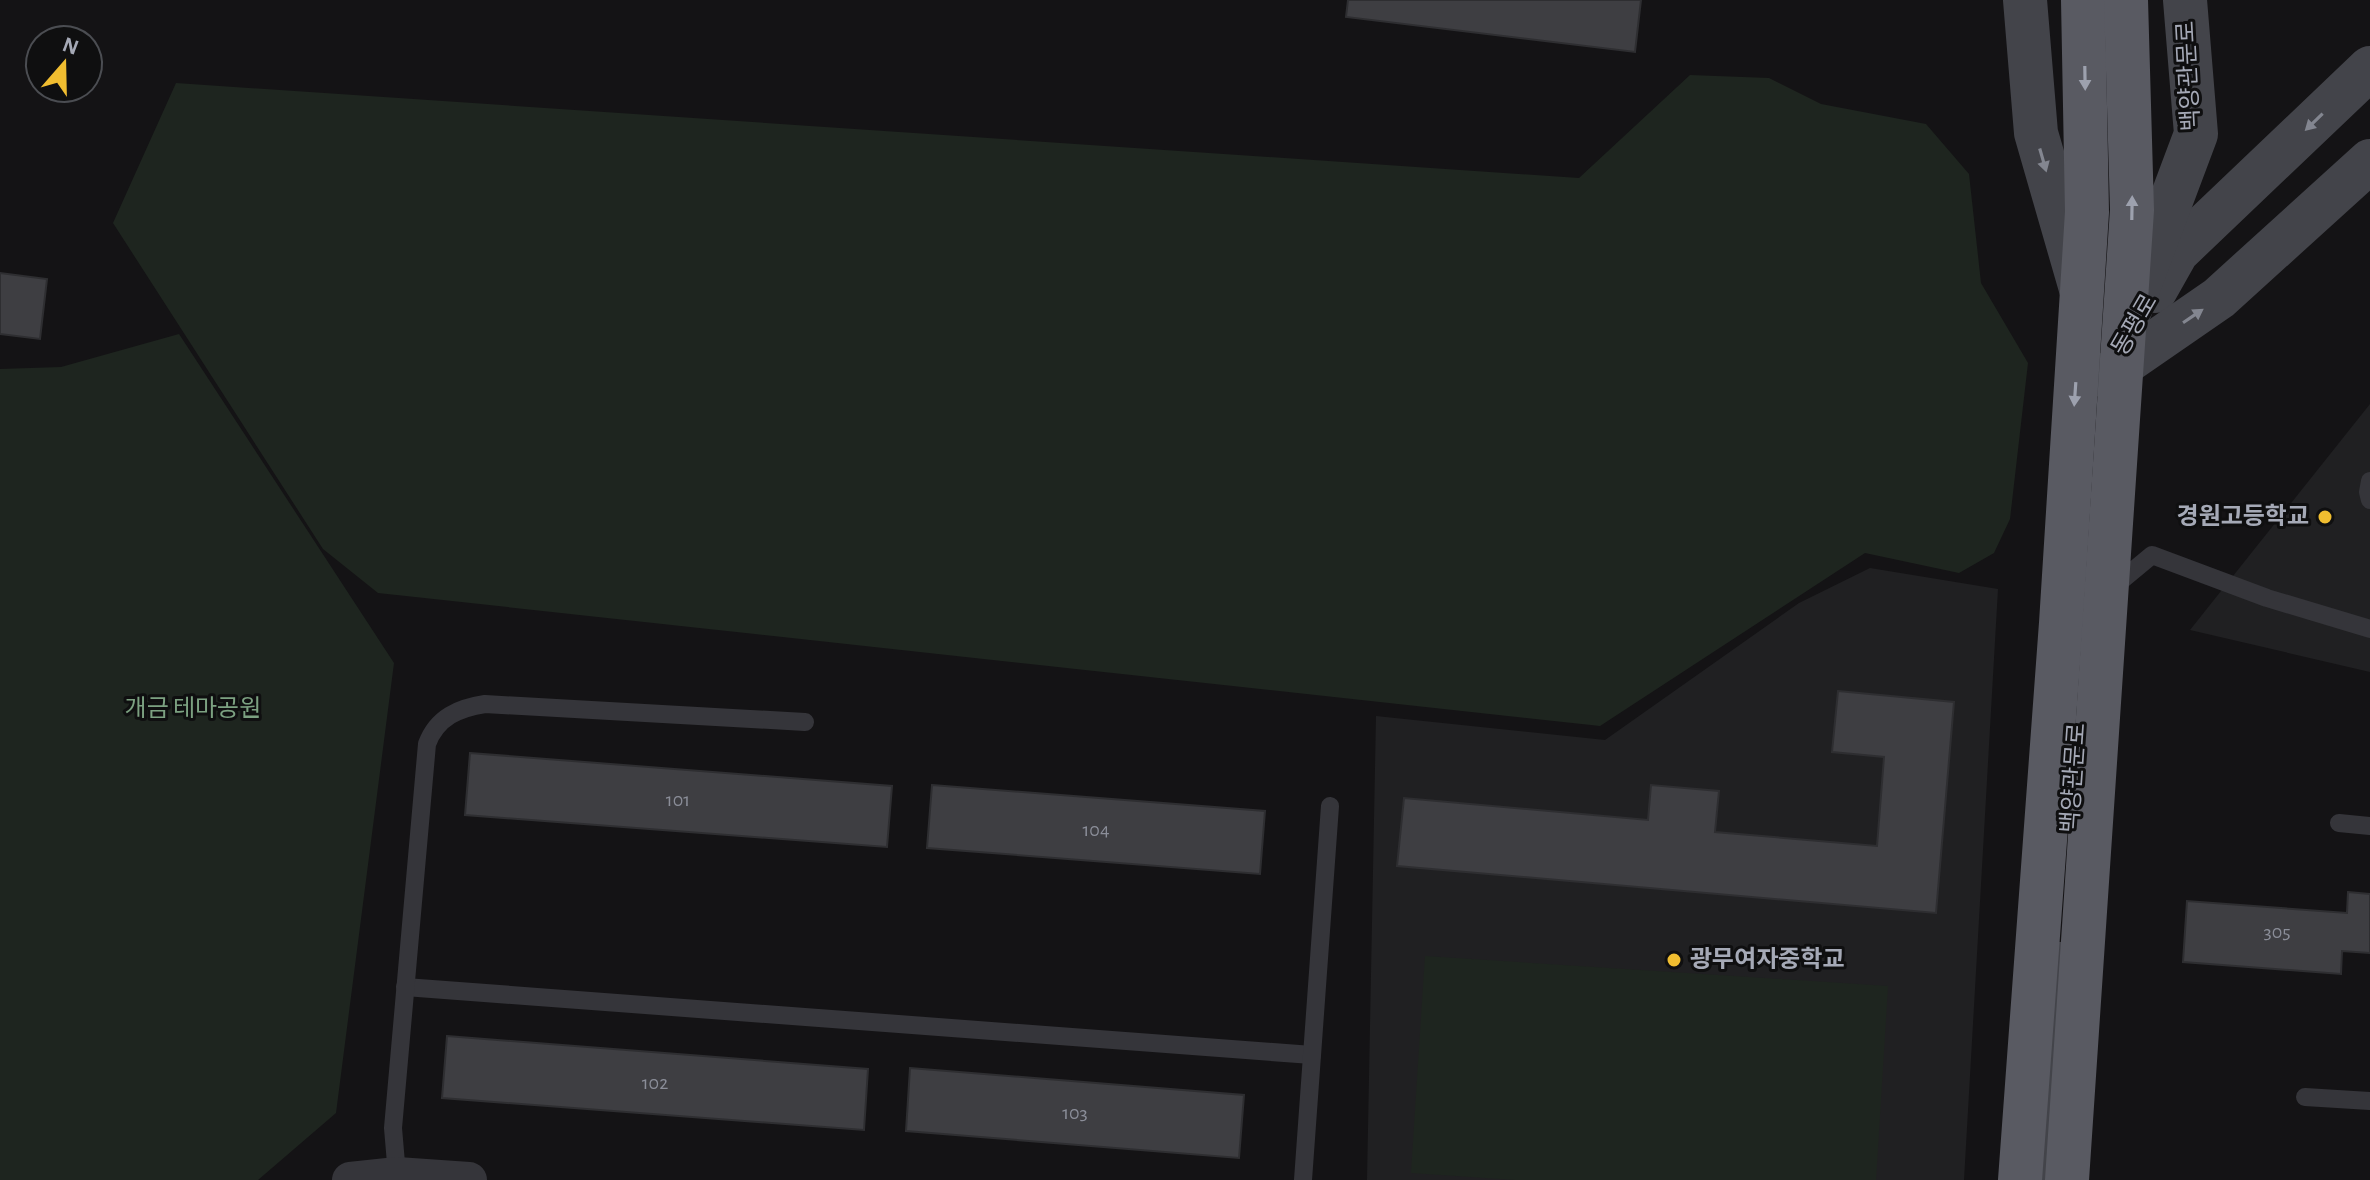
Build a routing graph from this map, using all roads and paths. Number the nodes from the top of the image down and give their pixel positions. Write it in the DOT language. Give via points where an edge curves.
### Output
graph roads {
  1 [pos="2025,0"];
  2 [pos="2083,0"];
  3 [pos="2126,0"];
  4 [pos="2185,0"];
  5 [pos="2370,68"];
  6 [pos="2370,161"];
  7 [pos="2106,376"];
  8 [pos="2370,481"];
  9 [pos="2370,500"];
  10 [pos="2088,609"];
  11 [pos="2370,629"];
  12 [pos="805,722"];
  13 [pos="1330,806"];
  14 [pos="2339,823"];
  15 [pos="2370,826"];
  16 [pos="405,987"];
  17 [pos="1312,1055"];
  18 [pos="2305,1097"];
  19 [pos="2370,1101"];
  20 [pos="397,1175"];
  21 [pos="350,1180"];
  22 [pos="469,1180"];
  23 [pos="1303,1180"];
  24 [pos="2020,1180"];
  25 [pos="2043,1180"];
  26 [pos="2067,1180"];
  1 -- 7 [label="main road, 백양관문로, one-way" via="2036,133"];
  2 -- 24 [label="highway, one-way, bridge" via="2087,212"];
  26 -- 3 [label="highway, one-way, bridge" via="2132,210"];
  4 -- 7 [label="main road, 백양관문로" via="2196,134"];
  5 -- 7 [label="main road, 동평로, one-way" via="2177,252"];
  7 -- 6 [label="main road, 동평로, one-way" via="2219,298"];
  7 -- 10 [label="main road, 백양관문로"];
  8 -- 9 [label="lane"];
  10 -- 11 [label="lane" via="2152,555"];
  10 -- 25 [label="main road, 백양관문로"];
  12 -- 16 [label="lane" via="485,704 463,707 446,717 427,744"];
  13 -- 17 [label="lane"];
  14 -- 15 [label="lane"];
  16 -- 17 [label="lane"];
  16 -- 20 [label="lane" via="393,1128"];
  17 -- 23 [label="lane"];
  18 -- 19 [label="lane"];
  20 -- 21 [label="street"];
  20 -- 22 [label="street"];
}
